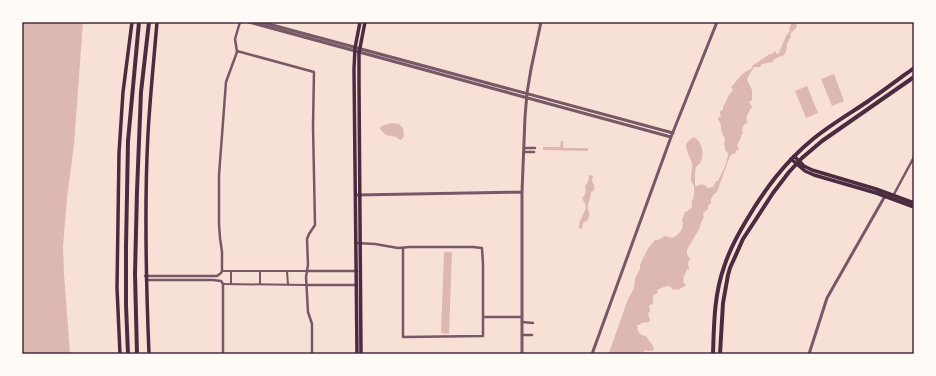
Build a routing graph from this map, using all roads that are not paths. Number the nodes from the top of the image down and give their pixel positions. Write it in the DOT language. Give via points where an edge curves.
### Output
graph roads {
  1 [pos="132,22"];
  2 [pos="139,22"];
  3 [pos="149,22"];
  4 [pos="157,22"];
  5 [pos="240,22"];
  6 [pos="249,22"];
  7 [pos="261,22"];
  8 [pos="360,22"];
  9 [pos="365,22"];
  10 [pos="541,22"];
  11 [pos="717,22"];
  12 [pos="357,50"];
  13 [pos="237,51"];
  14 [pos="914,68"];
  15 [pos="914,76"];
  16 [pos="527,93"];
  17 [pos="526,98"];
  18 [pos="673,133"];
  19 [pos="671,137"];
  20 [pos="524,148"];
  21 [pos="535,148"];
  22 [pos="524,152"];
  23 [pos="534,152"];
  24 [pos="914,157"];
  25 [pos="792,158"];
  26 [pos="798,163"];
  27 [pos="522,192"];
  28 [pos="358,194"];
  29 [pos="885,196"];
  30 [pos="893,196"];
  31 [pos="914,203"];
  32 [pos="914,208"];
  33 [pos="358,243"];
  34 [pos="403,248"];
  35 [pos="231,271"];
  36 [pos="260,271"];
  37 [pos="287,271"];
  38 [pos="308,271"];
  39 [pos="358,271"];
  40 [pos="222,272"];
  41 [pos="146,278"];
  42 [pos="222,284"];
  43 [pos="231,284"];
  44 [pos="260,284"];
  45 [pos="288,285"];
  46 [pos="307,285"];
  47 [pos="359,285"];
  48 [pos="483,316"];
  49 [pos="522,317"];
  50 [pos="522,322"];
  51 [pos="532,323"];
  52 [pos="522,335"];
  53 [pos="532,335"];
  54 [pos="120,354"];
  55 [pos="128,354"];
  56 [pos="137,354"];
  57 [pos="149,354"];
  58 [pos="223,354"];
  59 [pos="312,354"];
  60 [pos="357,354"];
  61 [pos="361,354"];
  62 [pos="522,354"];
  63 [pos="592,354"];
  64 [pos="713,354"];
  65 [pos="720,354"];
  66 [pos="809,354"];
  1 -- 54 [label="main road" via="123,92 119,153 117,288"];
  2 -- 55 [label="main road" via="128,142"];
  3 -- 56 [label="main road" via="141,92 137,191"];
  4 -- 41 [label="main road" via="148,134"];
  5 -- 13 [label="street" via="235,39"];
  6 -- 12 [label="street"];
  7 -- 12 [label="street"];
  8 -- 12 [label="main road"];
  9 -- 12 [label="main road"];
  10 -- 16 [label="street"];
  11 -- 18 [label="street"];
  12 -- 16 [label="street"];
  12 -- 17 [label="street"];
  12 -- 28 [label="main road"];
  13 -- 38 [label="street" via="314,72 315,225 307,239"];
  13 -- 40 [label="street" via="226,82 219,175"];
  14 -- 25 [label="main road" via="827,128"];
  15 -- 26 [label="main road" via="829,136"];
  16 -- 17 [label="street"];
  16 -- 18 [label="street"];
  17 -- 19 [label="street"];
  17 -- 20 [label="street"];
  18 -- 19 [label="street"];
  19 -- 63 [label="street"];
  20 -- 21 [label="street"];
  20 -- 22 [label="street"];
  22 -- 23 [label="street"];
  22 -- 27 [label="street"];
  24 -- 30 [label="street"];
  25 -- 26 [label="main road"];
  25 -- 64 [label="main road" via="763,194 729,254 715,305"];
  26 -- 29 [label="main road" via="805,171 814,175"];
  26 -- 30 [label="main road" via="812,170"];
  26 -- 65 [label="main road" via="778,185 743,239 734,258 722,303"];
  27 -- 28 [label="street"];
  27 -- 49 [label="street"];
  28 -- 33 [label="main road"];
  29 -- 32 [label="main road"];
  29 -- 66 [label="street" via="827,298"];
  30 -- 31 [label="main road"];
  33 -- 34 [label="street"];
  33 -- 39 [label="main road"];
  34 -- 48 [label="street" via="482,248"];
  34 -- 48 [label="street" via="403,337 483,336"];
  35 -- 36 [label="street"];
  35 -- 40 [label="street"];
  35 -- 43 [label="street"];
  36 -- 37 [label="street"];
  36 -- 44 [label="street"];
  37 -- 38 [label="street"];
  37 -- 45 [label="street"];
  38 -- 39 [label="street"];
  38 -- 46 [label="street"];
  39 -- 47 [label="main road"];
  40 -- 41 [label="street" via="215,276"];
  41 -- 42 [label="street" via="217,280"];
  41 -- 57 [label="main road"];
  42 -- 43 [label="street"];
  42 -- 58 [label="street"];
  43 -- 44 [label="street"];
  44 -- 45 [label="street"];
  45 -- 46 [label="street"];
  46 -- 47 [label="street"];
  46 -- 59 [label="street" via="308,312 312,324"];
  47 -- 60 [label="main road"];
  47 -- 61 [label="main road"];
  48 -- 49 [label="street"];
  49 -- 50 [label="street"];
  50 -- 51 [label="street"];
  50 -- 52 [label="street"];
  52 -- 53 [label="street"];
  52 -- 62 [label="street"];
}
